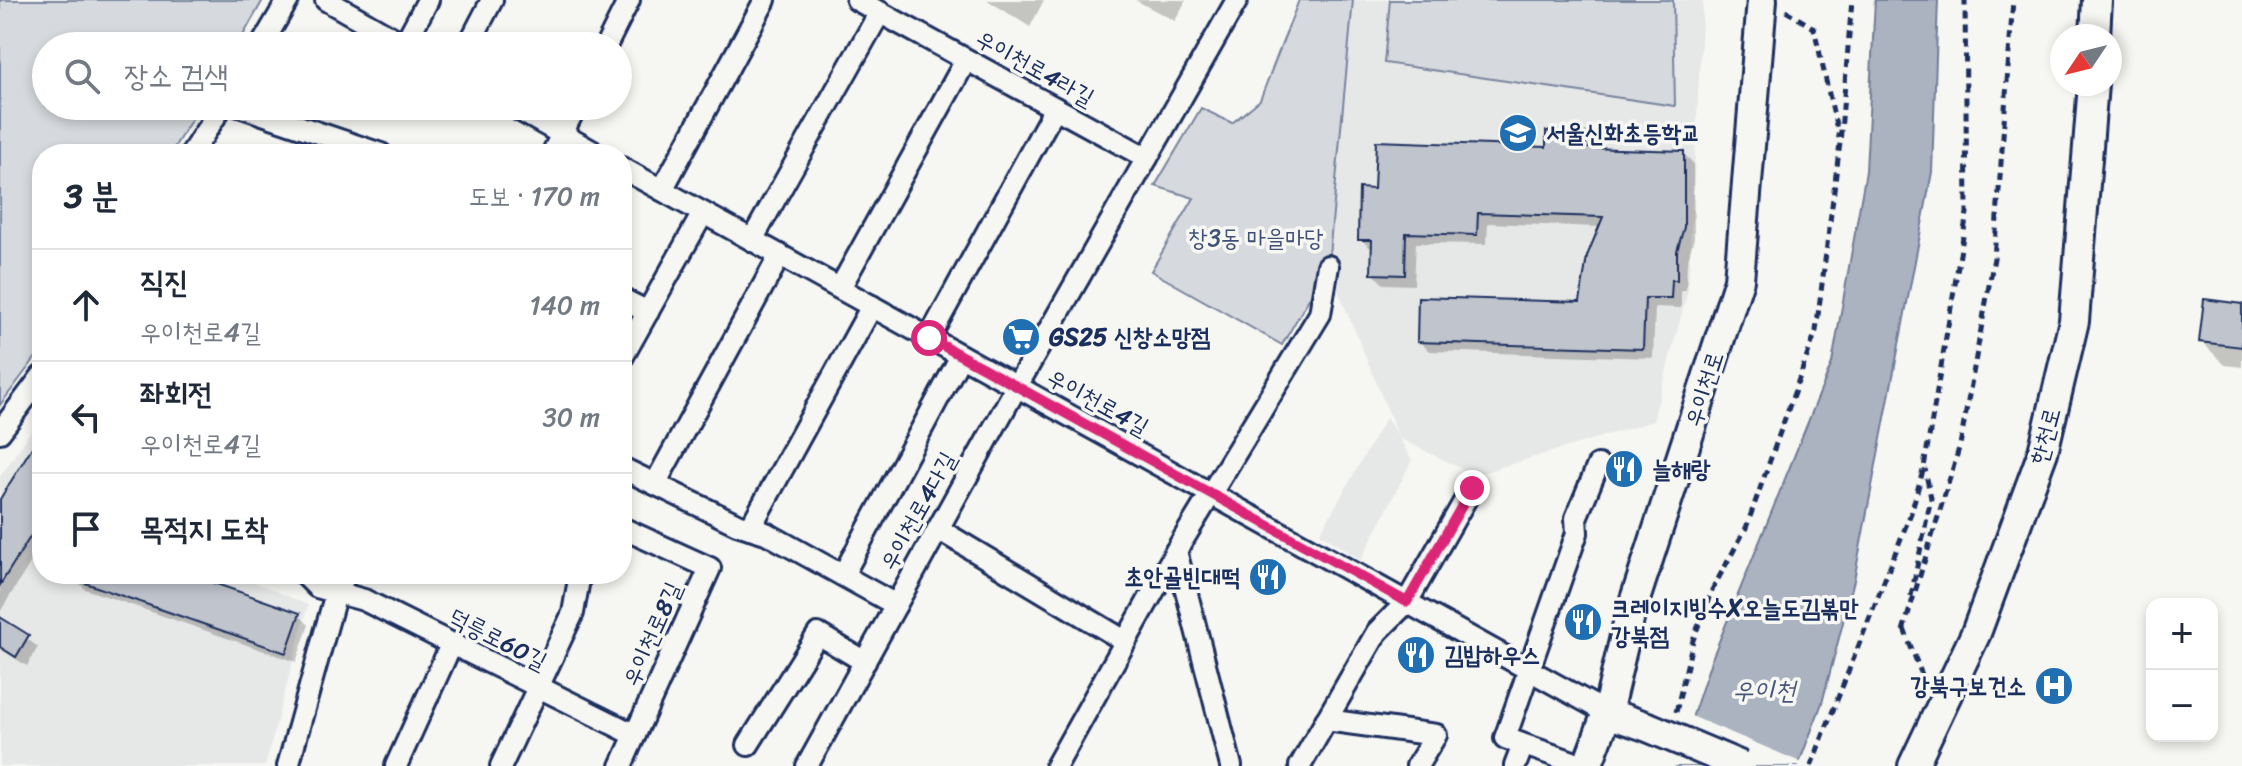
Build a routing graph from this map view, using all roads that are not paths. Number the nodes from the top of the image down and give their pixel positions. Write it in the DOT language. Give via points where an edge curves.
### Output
graph roads {
  1 [pos="288,0"];
  2 [pos="326,0"];
  3 [pos="428,0"];
  4 [pos="492,0"];
  5 [pos="629,0"];
  6 [pos="765,0"];
  7 [pos="857,0"];
  8 [pos="1237,0"];
  9 [pos="2097,0"];
  10 [pos="1771,3"];
  11 [pos="880,12"];
  12 [pos="2096,24"];
  13 [pos="269,32"];
  14 [pos="383,32"];
  15 [pos="412,32"];
  16 [pos="475,32"];
  17 [pos="613,32"];
  18 [pos="966,60"];
  19 [pos="2092,96"];
  20 [pos="1055,108"];
  21 [pos="213,120"];
  22 [pos="270,120"];
  23 [pos="537,120"];
  24 [pos="569,120"];
  25 [pos="562,134"];
  26 [pos="197,144"];
  27 [pos="322,144"];
  28 [pos="557,144"];
  29 [pos="580,144"];
  30 [pos="1147,158"];
  31 [pos="632,174"];
  32 [pos="662,190"];
  33 [pos="703,213"];
  34 [pos="752,240"];
  35 [pos="780,255"];
  36 [pos="1328,266"];
  37 [pos="840,288"];
  38 [pos="632,304"];
  39 [pos="872,306"];
  40 [pos="648,312"];
  41 [pos="929,338"];
  42 [pos="632,340"];
  43 [pos="961,356"];
  44 [pos="1017,386"];
  45 [pos="32,389"];
  46 [pos="0,432"];
  47 [pos="1598,465"];
  48 [pos="632,473"];
  49 [pos="655,484"];
  50 [pos="1472,488"];
  51 [pos="1210,493"];
  52 [pos="750,528"];
  53 [pos="938,529"];
  54 [pos="632,533"];
  55 [pos="1176,551"];
  56 [pos="843,575"];
  57 [pos="314,584"];
  58 [pos="341,584"];
  59 [pos="578,584"];
  60 [pos="336,593"];
  61 [pos="1407,602"];
  62 [pos="896,605"];
  63 [pos="1125,641"];
  64 [pos="451,645"];
  65 [pos="865,662"];
  66 [pos="1527,669"];
  67 [pos="537,688"];
  68 [pos="1607,713"];
  69 [pos="1326,720"];
  70 [pos="635,735"];
  71 [pos="1514,741"];
  72 [pos="748,745"];
  73 [pos="288,766"];
  74 [pos="396,766"];
  75 [pos="501,766"];
  76 [pos="621,766"];
  77 [pos="807,766"];
  78 [pos="1056,766"];
  79 [pos="1231,766"];
  80 [pos="1300,766"];
  81 [pos="1417,766"];
  82 [pos="1515,766"];
  83 [pos="1585,766"];
  84 [pos="1741,766"];
  85 [pos="1913,766"];
  1 -- 13 [label="street"];
  2 -- 14 [label="street"];
  3 -- 15 [label="street"];
  4 -- 16 [label="street"];
  5 -- 17 [label="street"];
  6 -- 32 [label="street"];
  7 -- 11 [label="street, 우이천로4라길"];
  8 -- 30 [label="street"];
  9 -- 12 [label="street"];
  10 -- 68 [label="street, 우이천로" via="1739,280 1630,615"];
  11 -- 18 [label="street, 우이천로4라길"];
  11 -- 34 [label="street"];
  18 -- 20 [label="street, 우이천로4라길"];
  18 -- 37 [label="street"];
  19 -- 85 [label="street, 한천로" via="2074,321 2043,452 1976,633"];
  20 -- 30 [label="street, 우이천로4라길"];
  20 -- 41 [label="street"];
  21 -- 26 [label="street"];
  22 -- 27 [label="street"];
  23 -- 25 [label="street"];
  24 -- 25 [label="street"];
  25 -- 28 [label="street"];
  25 -- 29 [label="street"];
  30 -- 44 [label="street"];
  31 -- 32 [label="street, 우이천로4길"];
  32 -- 33 [label="street, 우이천로4길"];
  33 -- 34 [label="street, 우이천로4길"];
  33 -- 40 [label="street"];
  34 -- 35 [label="street, 우이천로4길"];
  35 -- 37 [label="street, 우이천로4길"];
  35 -- 49 [label="street"];
  36 -- 51 [label="street" via="1320,314"];
  37 -- 39 [label="street, 우이천로4길"];
  38 -- 40 [label="street"];
  39 -- 41 [label="street, 우이천로4길"];
  39 -- 52 [label="street"];
  40 -- 42 [label="street"];
  41 -- 43 [label="street, 우이천로4길"];
  43 -- 44 [label="street, 우이천로4길"];
  43 -- 56 [label="street"];
  44 -- 51 [label="street, 우이천로4길"];
  44 -- 53 [label="street, 우이천로4다길"];
  45 -- 46 [label="street"];
  47 -- 66 [label="street"];
  48 -- 49 [label="street"];
  49 -- 52 [label="street"];
  50 -- 61 [label="street"];
  51 -- 55 [label="street"];
  51 -- 61 [label="street, 우이천로4길"];
  52 -- 56 [label="street"];
  53 -- 62 [label="street, 우이천로4다길"];
  53 -- 63 [label="street"];
  54 -- 70 [label="street, 우이천로8길" via="710,568"];
  55 -- 63 [label="street"];
  55 -- 79 [label="street"];
  56 -- 62 [label="street"];
  57 -- 60 [label="street, 덕릉로60길"];
  58 -- 60 [label="street"];
  59 -- 67 [label="street" via="573,613"];
  60 -- 64 [label="street, 덕릉로60길" via="364,600"];
  60 -- 73 [label="street"];
  61 -- 66 [label="street, 우이천로4길"];
  61 -- 69 [label="street" via="1377,632"];
  62 -- 65 [label="street, 우이천로4다길"];
  63 -- 78 [label="street"];
  64 -- 67 [label="street, 덕릉로60길"];
  64 -- 74 [label="street"];
  65 -- 72 [label="street" via="818,634"];
  65 -- 77 [label="street, 우이천로4다길"];
  66 -- 68 [label="street, 우이천로4길"];
  66 -- 71 [label="street"];
  67 -- 70 [label="street, 덕릉로60길"];
  67 -- 75 [label="street"];
  68 -- 83 [label="street, 우이천로"];
  68 -- 84 [label="street, bridge" via="1659,727"];
  69 -- 80 [label="street"];
  69 -- 81 [label="street" via="1436,735"];
  70 -- 76 [label="street, 우이천로8길"];
  71 -- 82 [label="street"];
  71 -- 83 [label="street"];
}
